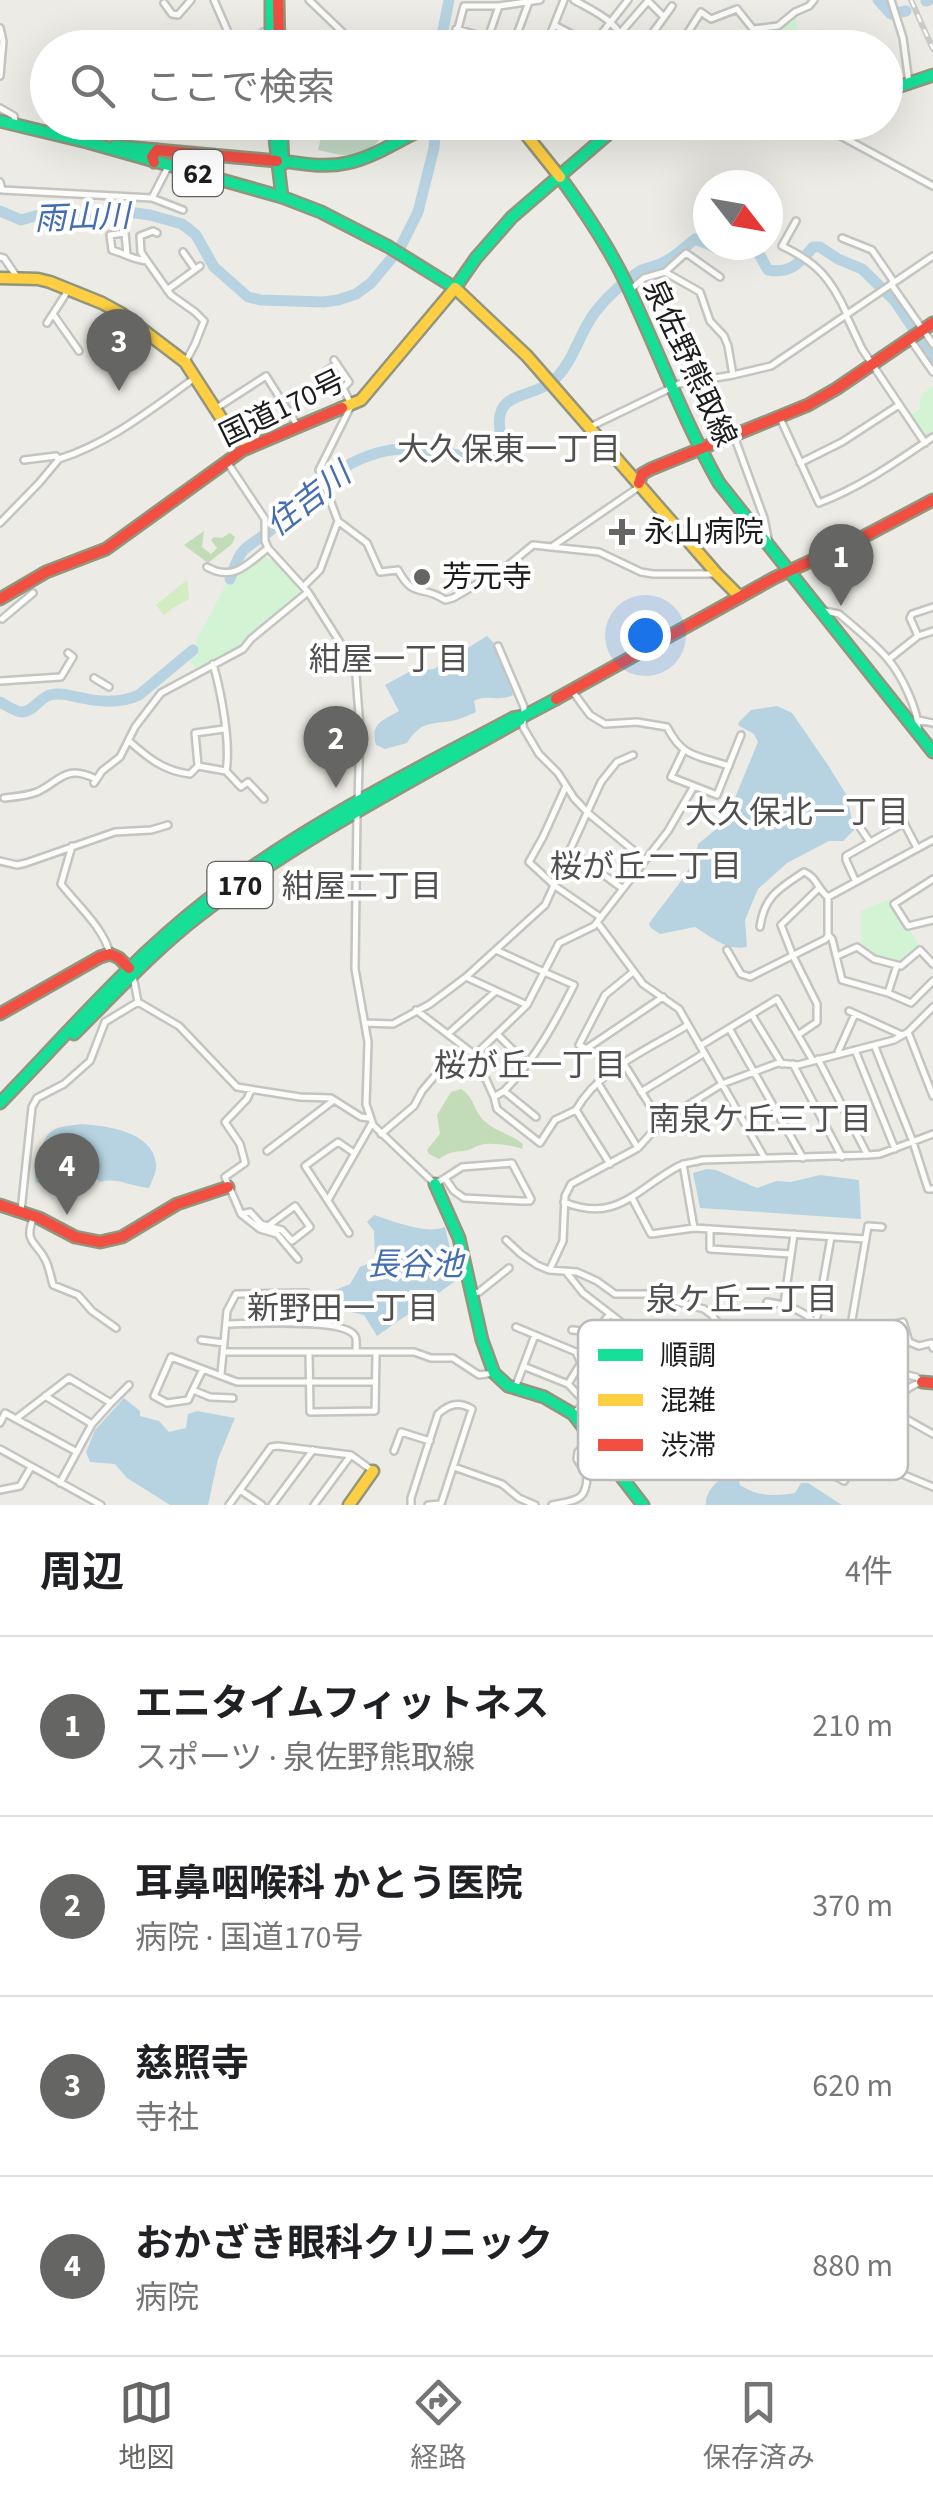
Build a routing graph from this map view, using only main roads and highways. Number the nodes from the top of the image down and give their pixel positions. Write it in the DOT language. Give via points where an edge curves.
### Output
graph roads {
  1 [pos="275,0"];
  2 [pos="272,30"];
  3 [pos="278,30"];
  4 [pos="932,76"];
  5 [pos="903,85"];
  6 [pos="0,121"];
  7 [pos="30,128"];
  8 [pos="80,140"];
  9 [pos="278,140"];
  10 [pos="396,140"];
  11 [pos="530,140"];
  12 [pos="602,140"];
  13 [pos="156,156"];
  14 [pos="280,161"];
  15 [pos="560,177"];
  16 [pos="282,196"];
  17 [pos="0,278"];
  18 [pos="455,288"];
  19 [pos="928,327"];
  20 [pos="249,446"];
  21 [pos="699,450"];
  22 [pos="639,483"];
  23 [pos="933,500"];
  24 [pos="789,572"];
  25 [pos="740,597"];
  26 [pos="0,600"];
  27 [pos="933,752"];
  28 [pos="131,972"];
  29 [pos="0,1014"];
  30 [pos="0,1103"];
  31 [pos="0,1112"];
  32 [pos="440,1181"];
  33 [pos="228,1187"];
  34 [pos="0,1206"];
  35 [pos="578,1420"];
  36 [pos="373,1472"];
  37 [pos="623,1480"];
  38 [pos="348,1505"];
  39 [pos="642,1505"];
  1 -- 2 [label="main road"];
  1 -- 3 [label="main road"];
  4 -- 5 [label="main road"];
  6 -- 7 [label="main road, 62"];
  8 -- 13 [label="main road, 62"];
  9 -- 14 [label="main road"];
  10 -- 14 [label="main road, 62" via="355,161"];
  11 -- 15 [label="main road, 泉佐野熊取線"];
  12 -- 15 [label="main road, 国道170号"];
  13 -- 14 [label="main road, 62"];
  13 -- 16 [label="main road, 62" via="169,166"];
  14 -- 16 [label="main road"];
  15 -- 18 [label="main road, 国道170号" via="507,222"];
  15 -- 21 [label="main road, 泉佐野熊取線" via="627,286"];
  16 -- 18 [label="main road, 62" via="389,246"];
  17 -- 20 [label="main road" via="38,279 122,314 185,362 225,424"];
  18 -- 20 [label="main road, 国道170号" via="368,394"];
  18 -- 22 [label="main road" via="506,334"];
  19 -- 21 [label="main road" via="836,389"];
  20 -- 26 [label="main road, 国道170号" via="106,550 46,572 33,591"];
  21 -- 22 [label="main road" via="642,474"];
  21 -- 24 [label="main road, 泉佐野熊取線"];
  22 -- 25 [label="main road"];
  23 -- 24 [label="main road, 170"];
  24 -- 25 [label="main road, 170"];
  24 -- 27 [label="main road, 泉佐野熊取線"];
  25 -- 28 [label="main road, 170" via="302,834 188,916"];
  28 -- 29 [label="main road" via="110,954"];
  28 -- 30 [label="main road, 170"];
  28 -- 31 [label="main road, 170"];
  32 -- 35 [label="main road" via="494,1373"];
  33 -- 34 [label="main road" via="174,1205 116,1239 87,1240"];
  36 -- 38 [label="main road"];
  37 -- 39 [label="main road"];
}
